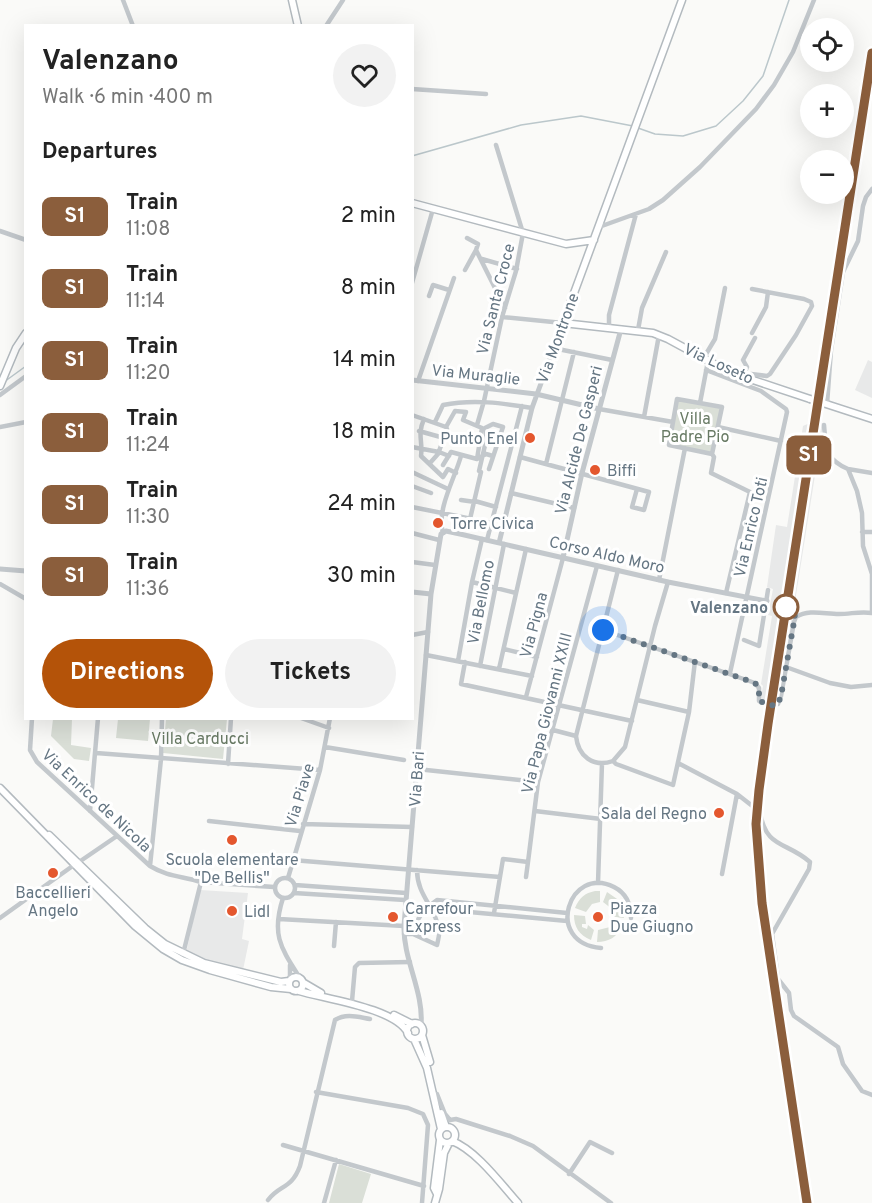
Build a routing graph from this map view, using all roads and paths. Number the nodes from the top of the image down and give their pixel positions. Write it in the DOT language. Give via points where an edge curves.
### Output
graph roads {
  1 [pos="123,0"];
  2 [pos="290,0"];
  3 [pos="343,0"];
  4 [pos="682,0"];
  5 [pos="814,0"];
  6 [pos="131,24"];
  7 [pos="296,24"];
  8 [pos="327,24"];
  9 [pos="414,89"];
  10 [pos="486,94"];
  11 [pos="496,145"];
  12 [pos="872,189"];
  13 [pos="414,204"];
  14 [pos="433,209"];
  15 [pos="636,214"];
  16 [pos="599,227"];
  17 [pos="0,231"];
  18 [pos="523,233"];
  19 [pos="467,238"];
  20 [pos="24,239"];
  21 [pos="594,240"];
  22 [pos="476,250"];
  23 [pos="666,252"];
  24 [pos="481,259"];
  25 [pos="517,269"];
  26 [pos="465,270"];
  27 [pos="414,276"];
  28 [pos="454,278"];
  29 [pos="725,288"];
  30 [pos="449,290"];
  31 [pos="752,290"];
  32 [pos="768,292"];
  33 [pos="429,296"];
  34 [pos="505,308"];
  35 [pos="502,317"];
  36 [pos="563,323"];
  37 [pos="609,327"];
  38 [pos="621,329"];
  39 [pos="638,330"];
  40 [pos="659,335"];
  41 [pos="24,336"];
  42 [pos="553,348"];
  43 [pos="574,352"];
  44 [pos="612,360"];
  45 [pos="708,361"];
  46 [pos="706,370"];
  47 [pos="3,375"];
  48 [pos="24,377"];
  49 [pos="744,378"];
  50 [pos="415,380"];
  51 [pos="0,386"];
  52 [pos="486,388"];
  53 [pos="536,394"];
  54 [pos="0,395"];
  55 [pos="562,400"];
  56 [pos="484,401"];
  57 [pos="699,403"];
  58 [pos="825,404"];
  59 [pos="522,406"];
  60 [pos="532,408"];
  61 [pos="600,409"];
  62 [pos="414,416"];
  63 [pos="644,417"];
  64 [pos="424,419"];
  65 [pos="872,419"];
  66 [pos="24,422"];
  67 [pos="673,422"];
  68 [pos="435,423"];
  69 [pos="824,425"];
  70 [pos="0,427"];
  71 [pos="446,427"];
  72 [pos="718,428"];
  73 [pos="483,429"];
  74 [pos="419,431"];
  75 [pos="500,437"];
  76 [pos="444,438"];
  77 [pos="782,441"];
  78 [pos="414,447"];
  79 [pos="422,448"];
  80 [pos="685,448"];
  81 [pos="439,452"];
  82 [pos="712,454"];
  83 [pos="448,456"];
  84 [pos="461,456"];
  85 [pos="483,456"];
  86 [pos="493,456"];
  87 [pos="520,457"];
  88 [pos="477,459"];
  89 [pos="430,463"];
  90 [pos="546,464"];
  91 [pos="443,465"];
  92 [pos="489,469"];
  93 [pos="848,469"];
  94 [pos="414,473"];
  95 [pos="456,473"];
  96 [pos="582,473"];
  97 [pos="872,474"];
  98 [pos="425,479"];
  99 [pos="414,487"];
  100 [pos="448,489"];
  101 [pos="637,489"];
  102 [pos="421,490"];
  103 [pos="431,493"];
  104 [pos="512,493"];
  105 [pos="461,500"];
  106 [pos="475,502"];
  107 [pos="414,507"];
  108 [pos="496,507"];
  109 [pos="574,508"];
  110 [pos="444,513"];
  111 [pos="470,519"];
  112 [pos="492,524"];
  113 [pos="862,532"];
  114 [pos="872,532"];
  115 [pos="444,533"];
  116 [pos="414,534"];
  117 [pos="439,540"];
  118 [pos="485,540"];
  119 [pos="501,543"];
  120 [pos="526,549"];
  121 [pos="563,558"];
  122 [pos="414,562"];
  123 [pos="435,565"];
  124 [pos="597,566"];
  125 [pos="0,569"];
  126 [pos="618,570"];
  127 [pos="24,571"];
  128 [pos="659,579"];
  129 [pos="472,582"];
  130 [pos="668,582"];
  131 [pos="0,584"];
  132 [pos="496,588"];
  133 [pos="768,590"];
  134 [pos="414,592"];
  135 [pos="516,592"];
  136 [pos="726,593"];
  137 [pos="431,594"];
  138 [pos="746,598"];
  139 [pos="24,599"];
  140 [pos="766,601"];
  141 [pos="603,630"];
  142 [pos="428,632"];
  143 [pos="414,635"];
  144 [pos="744,640"];
  145 [pos="651,646"];
  146 [pos="504,650"];
  147 [pos="426,655"];
  148 [pos="537,657"];
  149 [pos="458,661"];
  150 [pos="695,661"];
  151 [pos="465,662"];
  152 [pos="480,666"];
  153 [pos="786,667"];
  154 [pos="499,669"];
  155 [pos="730,673"];
  156 [pos="532,676"];
  157 [pos="872,685"];
  158 [pos="526,697"];
  159 [pos="637,700"];
  160 [pos="560,705"];
  161 [pos="583,710"];
  162 [pos="689,712"];
  163 [pos="32,720"];
  164 [pos="98,720"];
  165 [pos="162,720"];
  166 [pos="231,720"];
  167 [pos="307,720"];
  168 [pos="330,720"];
  169 [pos="632,721"];
  170 [pos="329,728"];
  171 [pos="553,730"];
  172 [pos="576,736"];
  173 [pos="325,747"];
  174 [pos="96,753"];
  175 [pos="161,759"];
  176 [pos="404,760"];
  177 [pos="613,761"];
  178 [pos="602,763"];
  179 [pos="678,763"];
  180 [pos="228,764"];
  181 [pos="417,769"];
  182 [pos="320,770"];
  183 [pos="538,782"];
  184 [pos="0,788"];
  185 [pos="737,794"];
  186 [pos="90,811"];
  187 [pos="535,812"];
  188 [pos="601,819"];
  189 [pos="209,821"];
  190 [pos="303,824"];
  191 [pos="412,827"];
  192 [pos="300,831"];
  193 [pos="117,836"];
  194 [pos="292,860"];
  195 [pos="528,862"];
  196 [pos="76,863"];
  197 [pos="150,866"];
  198 [pos="409,869"];
  199 [pos="417,870"];
  200 [pos="723,874"];
  201 [pos="500,877"];
  202 [pos="526,877"];
  203 [pos="288,878"];
  204 [pos="201,882"];
  205 [pos="598,883"];
  206 [pos="295,885"];
  207 [pos="274,887"];
  208 [pos="294,893"];
  209 [pos="406,896"];
  210 [pos="283,898"];
  211 [pos="429,905"];
  212 [pos="496,906"];
  213 [pos="494,913"];
  214 [pos="567,913"];
  215 [pos="0,918"];
  216 [pos="631,918"];
  217 [pos="279,919"];
  218 [pos="567,921"];
  219 [pos="336,922"];
  220 [pos="404,926"];
  221 [pos="404,934"];
  222 [pos="413,934"];
  223 [pos="334,946"];
  224 [pos="601,948"];
  225 [pos="183,954"];
  226 [pos="410,962"];
  227 [pos="290,965"];
  228 [pos="290,980"];
  229 [pos="302,980"];
  230 [pos="295,990"];
  231 [pos="352,1003"];
  232 [pos="350,1016"];
  233 [pos="370,1019"];
  234 [pos="416,1024"];
  235 [pos="408,1033"];
  236 [pos="422,1035"];
  237 [pos="414,1039"];
  238 [pos="316,1092"];
  239 [pos="872,1095"];
  240 [pos="446,1126"];
  241 [pos="455,1132"];
  242 [pos="440,1140"];
  243 [pos="451,1142"];
  244 [pos="283,1145"];
  245 [pos="304,1151"];
  246 [pos="612,1153"];
  247 [pos="474,1156"];
  248 [pos="336,1160"];
  249 [pos="569,1174"];
  250 [pos="424,1186"];
  251 [pos="437,1194"];
  252 [pos="268,1200"];
  253 [pos="324,1203"];
  254 [pos="422,1203"];
  255 [pos="435,1203"];
  256 [pos="518,1203"];
  257 [pos="611,1203"];
  1 -- 6 [label="street"];
  2 -- 7 [label="main road"];
  3 -- 8 [label="street"];
  4 -- 16 [label="main road, Via Montrone"];
  5 -- 15 [label="street" via="793,52 756,109 672,194"];
  9 -- 10 [label="street"];
  11 -- 18 [label="street, Via Santa Croce"];
  12 -- 58 [label="street" via="863,206 858,241 843,272"];
  13 -- 14 [label="main road"];
  14 -- 18 [label="main road"];
  14 -- 27 [label="street"];
  15 -- 16 [label="street"];
  15 -- 37 [label="street"];
  16 -- 21 [label="main road, Via Montrone"];
  17 -- 20 [label="street"];
  18 -- 21 [label="main road" via="566,244"];
  18 -- 25 [label="street, Via Santa Croce"];
  19 -- 22 [label="street" via="478,244"];
  21 -- 36 [label="main road, Via Montrone"];
  22 -- 24 [label="street"];
  22 -- 26 [label="street"];
  23 -- 39 [label="street" via="646,297"];
  24 -- 25 [label="street"];
  24 -- 34 [label="street"];
  25 -- 34 [label="street, Via Santa Croce"];
  28 -- 30 [label="street"];
  29 -- 45 [label="street"];
  30 -- 33 [label="street" via="433,285"];
  30 -- 50 [label="street"];
  31 -- 32 [label="street"];
  32 -- 49 [label="street" via="766,308 743,360 747,367"];
  32 -- 49 [label="street" via="811,302 812,309 770,374"];
  34 -- 35 [label="street, Via Santa Croce"];
  35 -- 36 [label="street"];
  35 -- 52 [label="street, Via Santa Croce"];
  36 -- 37 [label="main road, Via Loseto"];
  36 -- 42 [label="street, Via Montrone"];
  37 -- 38 [label="main road, Via Loseto"];
  38 -- 39 [label="main road, Via Loseto"];
  38 -- 44 [label="street, Via Alcide De Gasperi"];
  39 -- 40 [label="main road, Via Loseto"];
  40 -- 45 [label="main road, Via Loseto"];
  40 -- 63 [label="street"];
  41 -- 47 [label="main road"];
  42 -- 43 [label="street"];
  42 -- 53 [label="street, Via Montrone"];
  43 -- 44 [label="street"];
  43 -- 55 [label="street"];
  44 -- 61 [label="street, Via Alcide De Gasperi"];
  45 -- 46 [label="street"];
  45 -- 49 [label="main road, Via Loseto"];
  46 -- 57 [label="street"];
  46 -- 77 [label="street, Via Enrico Toti" via="761,391 786,409"];
  47 -- 51 [label="main road"];
  48 -- 54 [label="street"];
  49 -- 58 [label="main road, Via Loseto, bridge"];
  50 -- 52 [label="street, Via Muraglie"];
  52 -- 53 [label="street, Via Muraglie"];
  52 -- 56 [label="street, Via Santa Croce"];
  53 -- 55 [label="street, Via Muraglie"];
  53 -- 60 [label="street, Via Montrone"];
  55 -- 61 [label="street, Via Muraglie"];
  55 -- 90 [label="street"];
  56 -- 59 [label="street"];
  56 -- 68 [label="street" via="443,405"];
  56 -- 73 [label="street, Via Santa Croce"];
  57 -- 67 [label="street" via="677,399"];
  57 -- 72 [label="street" via="722,407"];
  58 -- 65 [label="main road, Via Loseto"];
  59 -- 60 [label="street"];
  59 -- 108 [label="street"];
  60 -- 87 [label="street, Via Montrone"];
  61 -- 63 [label="street"];
  61 -- 96 [label="street, Via Alcide De Gasperi"];
  62 -- 64 [label="street"];
  63 -- 67 [label="street"];
  64 -- 68 [label="street"];
  64 -- 74 [label="street"];
  66 -- 70 [label="street"];
  67 -- 80 [label="street" via="669,445"];
  68 -- 71 [label="street"];
  69 -- 93 [label="street" via="826,450"];
  71 -- 73 [label="street" via="459,410 466,412 463,420"];
  71 -- 76 [label="street"];
  72 -- 77 [label="street"];
  72 -- 82 [label="street"];
  73 -- 75 [label="street"];
  73 -- 75 [label="street" via="493,424 503,427"];
  73 -- 85 [label="street"];
  73 -- 88 [label="street"];
  74 -- 76 [label="street"];
  74 -- 79 [label="street"];
  75 -- 86 [label="street"];
  76 -- 81 [label="street"];
  77 -- 138 [label="street, Via Enrico Toti"];
  78 -- 79 [label="street"];
  79 -- 81 [label="street"];
  79 -- 89 [label="street" via="421,456"];
  80 -- 82 [label="street"];
  80 -- 128 [label="street"];
  81 -- 83 [label="street"];
  81 -- 89 [label="street"];
  82 -- 136 [label="street" via="712,475 748,489 751,494"];
  83 -- 84 [label="street" via="451,452"];
  83 -- 91 [label="street"];
  84 -- 88 [label="street"];
  84 -- 95 [label="street"];
  85 -- 86 [label="street"];
  85 -- 88 [label="street"];
  85 -- 106 [label="street"];
  86 -- 92 [label="street"];
  87 -- 90 [label="street"];
  87 -- 104 [label="street, Via Montrone"];
  89 -- 95 [label="street" via="443,477 448,469"];
  90 -- 96 [label="street"];
  93 -- 97 [label="street"];
  93 -- 113 [label="street" via="862,513"];
  94 -- 98 [label="street"];
  95 -- 100 [label="street"];
  96 -- 101 [label="street"];
  96 -- 109 [label="street, Via Alcide De Gasperi"];
  98 -- 100 [label="street"];
  98 -- 102 [label="street"];
  99 -- 102 [label="street"];
  100 -- 110 [label="street"];
  101 -- 101 [label="street" via="632,507 644,510 649,492"];
  102 -- 103 [label="street"];
  104 -- 109 [label="street"];
  104 -- 119 [label="street, Via Montrone"];
  105 -- 106 [label="street"];
  106 -- 108 [label="street"];
  106 -- 111 [label="street"];
  107 -- 110 [label="street"];
  108 -- 112 [label="street"];
  109 -- 121 [label="street, Via Alcide De Gasperi"];
  110 -- 111 [label="street"];
  110 -- 115 [label="street"];
  111 -- 112 [label="street"];
  112 -- 118 [label="street"];
  113 -- 114 [label="street"];
  113 -- 153 [label="street" via="872,574 872,613 799,615 794,622"];
  115 -- 117 [label="street, Via Bari"];
  115 -- 118 [label="street, Corso Aldo Moro"];
  116 -- 117 [label="street"];
  117 -- 123 [label="street, Via Bari"];
  118 -- 119 [label="street, Corso Aldo Moro"];
  118 -- 129 [label="street"];
  119 -- 120 [label="street, Corso Aldo Moro"];
  119 -- 132 [label="street, Via Bellomo"];
  120 -- 121 [label="street, Corso Aldo Moro"];
  120 -- 135 [label="street"];
  121 -- 124 [label="street, Corso Aldo Moro"];
  121 -- 148 [label="street, Via Pigna"];
  122 -- 123 [label="street"];
  123 -- 137 [label="street, Via Bari"];
  124 -- 126 [label="street, Corso Aldo Moro"];
  124 -- 160 [label="street, Via Papa Giovanni XXIII"];
  125 -- 127 [label="street"];
  126 -- 128 [label="street, Corso Aldo Moro"];
  126 -- 141 [label="street"];
  128 -- 130 [label="street, Corso Aldo Moro"];
  129 -- 132 [label="street"];
  129 -- 149 [label="street"];
  130 -- 136 [label="street, Corso Aldo Moro"];
  130 -- 145 [label="street"];
  131 -- 139 [label="street"];
  132 -- 135 [label="street"];
  132 -- 152 [label="street, Via Bellomo"];
  133 -- 140 [label="street"];
  134 -- 137 [label="street"];
  135 -- 146 [label="street"];
  136 -- 138 [label="street, Corso Aldo Moro"];
  137 -- 142 [label="street, Via Bari"];
  138 -- 140 [label="street, Corso Aldo Moro"];
  138 -- 155 [label="street, Via Enrico Toti"];
  140 -- 144 [label="street" via="759,646"];
  141 -- 145 [label="street"];
  141 -- 161 [label="street"];
  142 -- 143 [label="street"];
  142 -- 147 [label="street, Via Bari"];
  145 -- 150 [label="street"];
  145 -- 159 [label="street"];
  146 -- 148 [label="street"];
  146 -- 154 [label="street"];
  147 -- 149 [label="street"];
  147 -- 181 [label="street, Via Bari"];
  148 -- 156 [label="street, Via Pigna"];
  149 -- 151 [label="street"];
  150 -- 155 [label="street"];
  150 -- 162 [label="street"];
  151 -- 152 [label="street"];
  151 -- 158 [label="street" via="461,684"];
  152 -- 154 [label="street"];
  153 -- 155 [label="street" via="780,701 775,706 759,701 755,683"];
  153 -- 157 [label="street" via="830,683"];
  154 -- 156 [label="street"];
  156 -- 158 [label="street, Via Pigna"];
  158 -- 160 [label="street"];
  159 -- 162 [label="street"];
  159 -- 169 [label="street"];
  160 -- 161 [label="street"];
  160 -- 171 [label="street, Via Papa Giovanni XXIII"];
  161 -- 169 [label="street"];
  161 -- 172 [label="street"];
  162 -- 179 [label="street"];
  163 -- 186 [label="street, Via Enrico de Nicola" via="30,750 37,762"];
  164 -- 174 [label="street"];
  165 -- 175 [label="street"];
  166 -- 180 [label="street"];
  167 -- 170 [label="street"];
  168 -- 170 [label="street, Via Piave"];
  169 -- 177 [label="street" via="623,751"];
  170 -- 173 [label="street, Via Piave"];
  171 -- 172 [label="street"];
  171 -- 183 [label="street, Via Papa Giovanni XXIII"];
  172 -- 178 [label="street" via="585,757"];
  173 -- 176 [label="street"];
  173 -- 182 [label="street, Via Piave"];
  174 -- 175 [label="street"];
  174 -- 186 [label="street"];
  175 -- 180 [label="street"];
  175 -- 197 [label="street"];
  177 -- 178 [label="street"];
  177 -- 179 [label="street" via="673,785"];
  178 -- 188 [label="street"];
  179 -- 185 [label="street"];
  180 -- 182 [label="street"];
  181 -- 183 [label="street"];
  181 -- 191 [label="street, Via Bari"];
  182 -- 190 [label="street, Via Piave"];
  183 -- 187 [label="street, Via Papa Giovanni XXIII"];
  184 -- 196 [label="main road"];
  185 -- 200 [label="street"];
  185 -- 239 [label="street" via="760,812 768,836 810,862 772,934 778,979 789,993 792,1013 838,1047 843,1064 862,1091"];
  186 -- 193 [label="street, Via Enrico de Nicola"];
  187 -- 188 [label="street"];
  187 -- 195 [label="street, Via Papa Giovanni XXIII"];
  188 -- 205 [label="street"];
  189 -- 192 [label="street"];
  190 -- 191 [label="street"];
  190 -- 192 [label="street, Via Piave"];
  191 -- 198 [label="street, Via Bari"];
  192 -- 194 [label="street, Via Piave"];
  193 -- 196 [label="street"];
  193 -- 197 [label="street, Via Enrico de Nicola"];
  194 -- 198 [label="street"];
  194 -- 203 [label="street, Via Piave"];
  195 -- 201 [label="street" via="503,859"];
  195 -- 202 [label="street, Via Papa Giovanni XXIII"];
  196 -- 215 [label="street"];
  196 -- 225 [label="main road" via="145,928"];
  196 -- 230 [label="main road" via="142,934 174,956 210,970"];
  197 -- 204 [label="street" via="170,876"];
  198 -- 199 [label="street"];
  198 -- 209 [label="street, Via Bari"];
  199 -- 201 [label="street"];
  199 -- 211 [label="street" via="419,888"];
  201 -- 212 [label="street"];
  203 -- 206 [label="street"];
  203 -- 207 [label="street" via="279,879"];
  204 -- 207 [label="street"];
  204 -- 225 [label="street"];
  205 -- 214 [label="street" via="576,893"];
  205 -- 216 [label="street" via="622,893 630,906"];
  206 -- 208 [label="street"];
  206 -- 209 [label="street"];
  207 -- 210 [label="street"];
  208 -- 209 [label="street"];
  208 -- 210 [label="street"];
  209 -- 220 [label="street, Via Bari"];
  210 -- 217 [label="street"];
  211 -- 212 [label="street" via="437,900"];
  211 -- 213 [label="street"];
  211 -- 222 [label="street" via="416,921"];
  211 -- 222 [label="street" via="440,931 437,945"];
  212 -- 213 [label="street"];
  212 -- 214 [label="street"];
  213 -- 218 [label="street"];
  214 -- 218 [label="street"];
  217 -- 219 [label="street"];
  217 -- 227 [label="street" via="281,949"];
  218 -- 224 [label="street" via="578,940"];
  219 -- 220 [label="street"];
  219 -- 223 [label="street"];
  220 -- 221 [label="street, Via Bari"];
  221 -- 222 [label="street"];
  221 -- 226 [label="street, Via Bari"];
  225 -- 228 [label="main road" via="239,973 280,982"];
  226 -- 231 [label="street" via="359,963"];
  226 -- 234 [label="street, Via Bari" via="420,1008"];
  227 -- 228 [label="street"];
  227 -- 229 [label="street"];
  228 -- 229 [label="main road" via="296,976"];
  228 -- 230 [label="main road"];
  229 -- 230 [label="main road" via="303,988"];
  229 -- 231 [label="main road" via="316,992"];
  230 -- 231 [label="main road"];
  231 -- 232 [label="street"];
  231 -- 234 [label="main road"];
  231 -- 235 [label="main road" via="396,1020"];
  232 -- 233 [label="street"];
  232 -- 238 [label="street" via="335,1020"];
  234 -- 235 [label="main road" via="408,1028"];
  234 -- 236 [label="main road" via="423,1030"];
  235 -- 237 [label="main road"];
  236 -- 237 [label="main road"];
  236 -- 240 [label="main road"];
  237 -- 240 [label="main road"];
  238 -- 245 [label="street"];
  238 -- 250 [label="street" via="408,1108 425,1116 428,1125"];
  240 -- 241 [label="main road"];
  240 -- 242 [label="main road"];
  240 -- 249 [label="street" via="456,1119 523,1141"];
  241 -- 243 [label="main road"];
  241 -- 247 [label="main road"];
  242 -- 243 [label="main road"];
  242 -- 251 [label="main road" via="434,1188"];
  243 -- 247 [label="main road"];
  243 -- 251 [label="main road" via="444,1153"];
  244 -- 245 [label="street"];
  245 -- 248 [label="street"];
  245 -- 252 [label="street" via="293,1181"];
  246 -- 249 [label="street" via="590,1142"];
  247 -- 256 [label="main road"];
  248 -- 250 [label="street"];
  248 -- 253 [label="street"];
  249 -- 257 [label="street"];
  250 -- 254 [label="street"];
  251 -- 255 [label="main road"];
}
